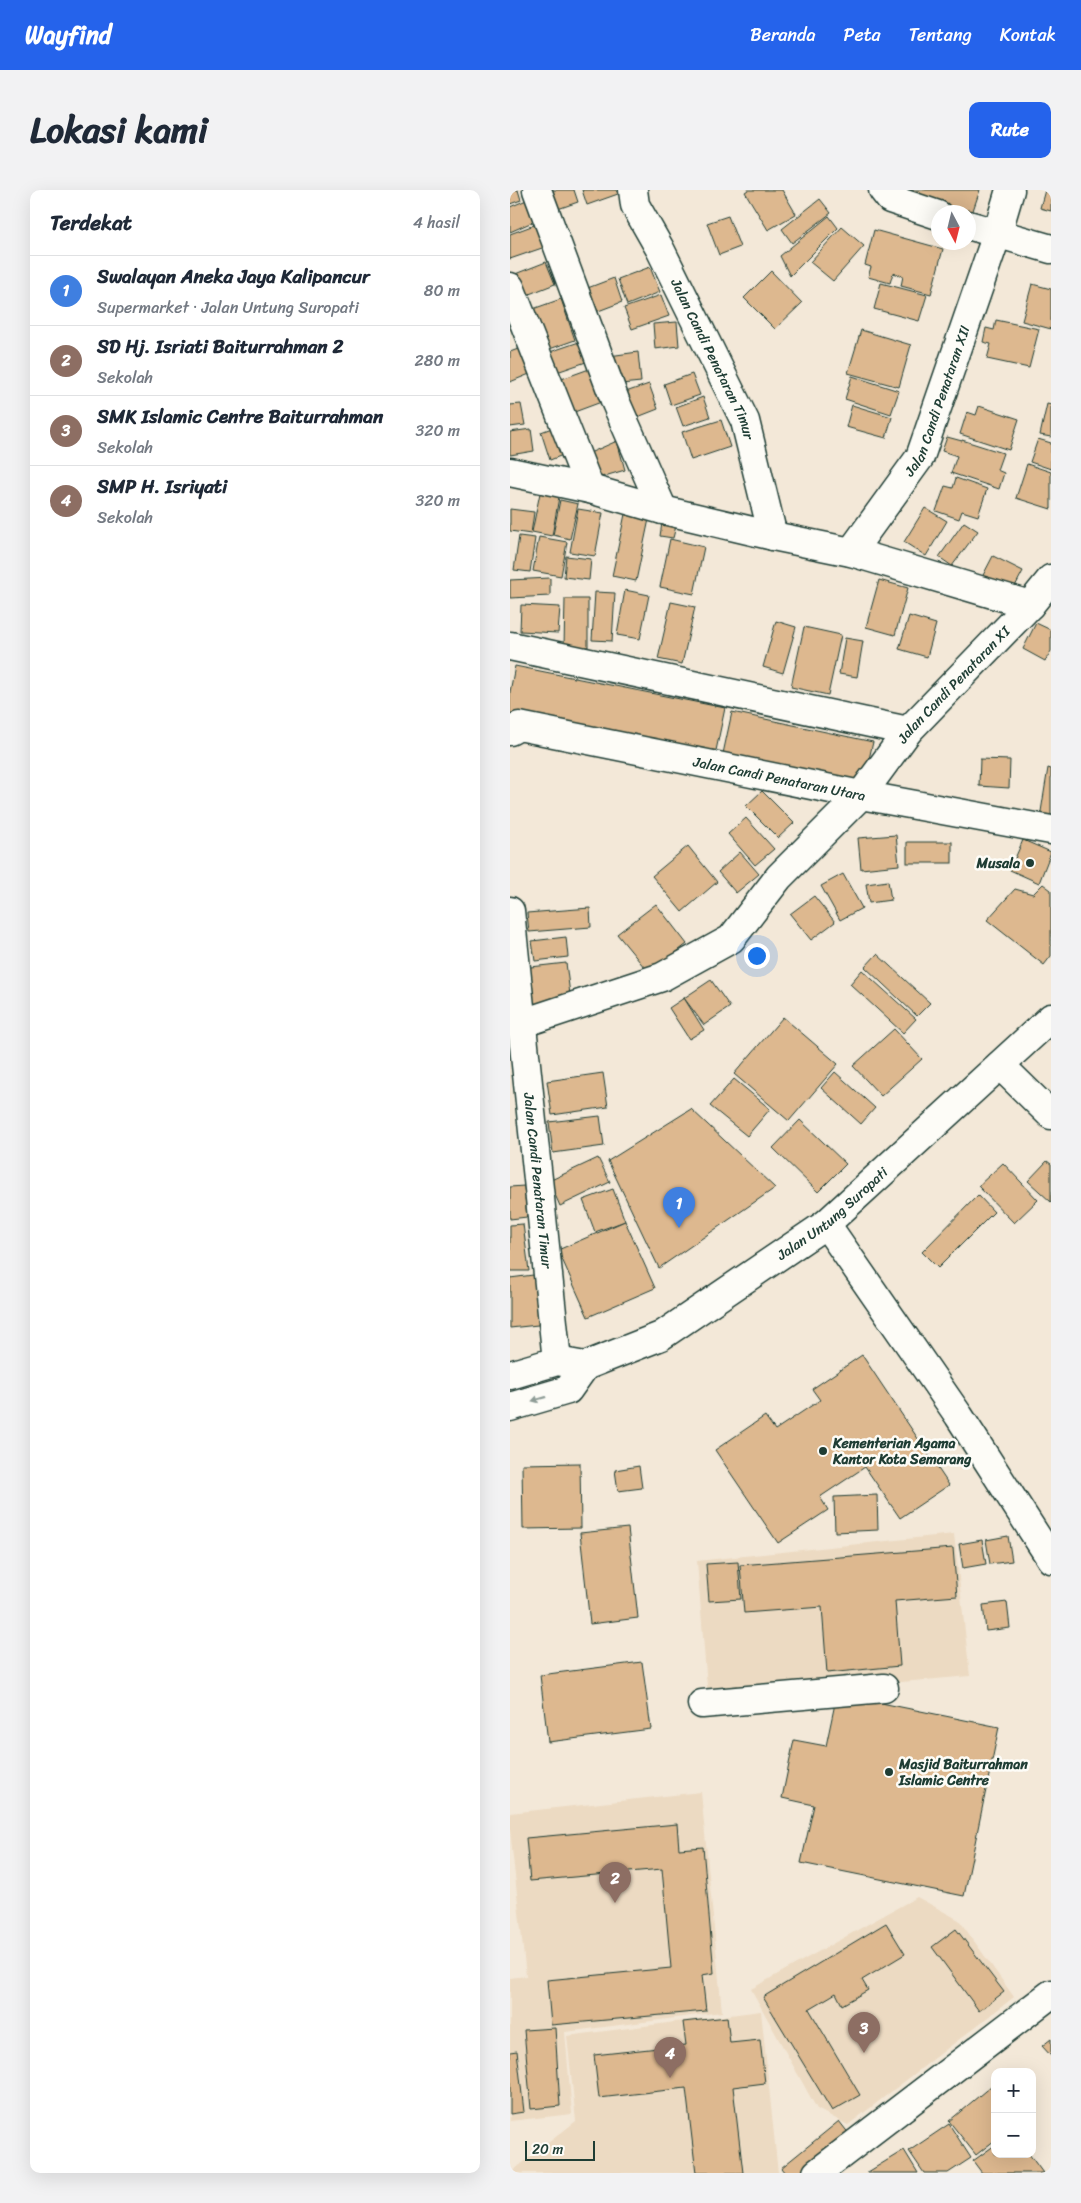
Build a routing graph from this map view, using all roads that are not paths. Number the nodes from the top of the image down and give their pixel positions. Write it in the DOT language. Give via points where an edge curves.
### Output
graph roads {
  1 [pos="537,190"];
  2 [pos="633,190"];
  3 [pos="883,190"];
  4 [pos="1010,190"];
  5 [pos="931,213"];
  6 [pos="976,227"];
  7 [pos="997,234"];
  8 [pos="1051,249"];
  9 [pos="510,286"];
  10 [pos="510,472"];
  11 [pos="590,489"];
  12 [pos="663,510"];
  13 [pos="773,536"];
  14 [pos="852,552"];
  15 [pos="1051,579"];
  16 [pos="1030,605"];
  17 [pos="510,646"];
  18 [pos="510,731"];
  19 [pos="908,731"];
  20 [pos="861,794"];
  21 [pos="1051,830"];
  22 [pos="510,911"];
  23 [pos="1051,1018"];
  24 [pos="523,1023"];
  25 [pos="1000,1065"];
  26 [pos="1051,1115"];
  27 [pos="826,1224"];
  28 [pos="557,1361"];
  29 [pos="585,1366"];
  30 [pos="510,1375"];
  31 [pos="510,1407"];
  32 [pos="1051,1559"];
  33 [pos="884,1688"];
  34 [pos="702,1704"];
  35 [pos="1051,1994"];
  36 [pos="817,2173"];
  1 -- 12 [label="street" via="616,403"];
  2 -- 13 [label="street, Jalan Candi Penataran Timur" via="635,205 745,421"];
  3 -- 5 [label="street" via="890,199"];
  4 -- 7 [label="street, Jalan Candi Penataran XII"];
  6 -- 7 [label="street"];
  7 -- 8 [label="street"];
  7 -- 14 [label="street, Jalan Candi Penataran XII" via="920,457"];
  9 -- 11 [label="street"];
  10 -- 11 [label="street"];
  11 -- 12 [label="street"];
  12 -- 13 [label="street"];
  13 -- 14 [label="street"];
  14 -- 16 [label="street"];
  15 -- 16 [label="street, Jalan Candi Penataran XI"];
  16 -- 19 [label="street, Jalan Candi Penataran XI"];
  17 -- 19 [label="street"];
  18 -- 20 [label="street, Jalan Candi Penataran Utara" via="519,726"];
  19 -- 20 [label="street, Jalan Candi Penataran XI"];
  20 -- 21 [label="street, Jalan Candi Penataran Utara"];
  20 -- 24 [label="street, Jalan Candi Penataran XI" via="778,877 731,939 662,977"];
  22 -- 24 [label="street, Jalan Candi Penataran Timur"];
  23 -- 25 [label="street, Jalan Untung Suropati"];
  24 -- 28 [label="street, Jalan Candi Penataran Timur"];
  25 -- 26 [label="street"];
  25 -- 27 [label="street, Jalan Untung Suropati"];
  27 -- 29 [label="street, Jalan Untung Suropati" via="661,1336"];
  27 -- 32 [label="street" via="959,1416"];
  28 -- 29 [label="street"];
  28 -- 30 [label="street"];
  29 -- 31 [label="street, one-way" via="568,1390"];
  33 -- 34 [label="street"];
  35 -- 36 [label="street"];
}
